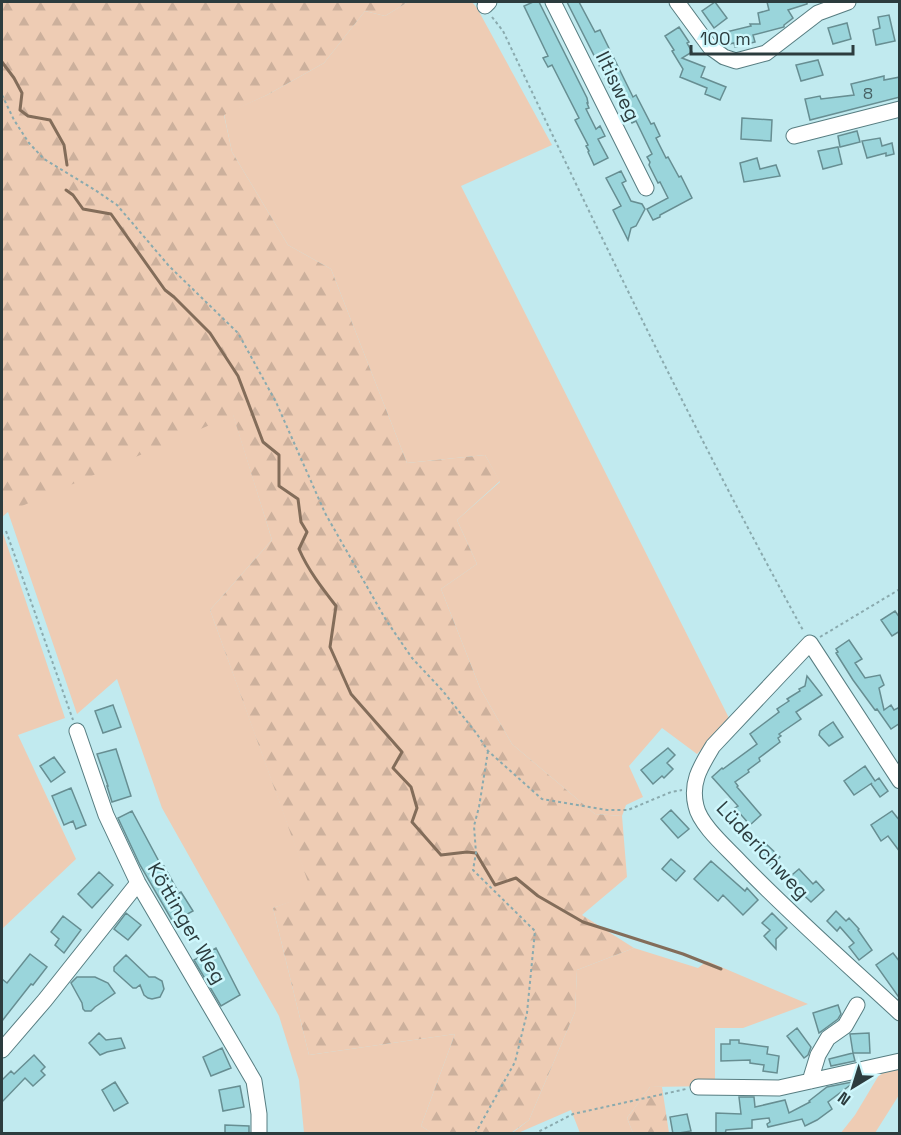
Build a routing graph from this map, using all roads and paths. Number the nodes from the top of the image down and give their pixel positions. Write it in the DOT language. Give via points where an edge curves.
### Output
graph roads {
  1 [pos="554,2"];
  2 [pos="677,2"];
  3 [pos="848,2"];
  4 [pos="487,4"];
  5 [pos="2,95"];
  6 [pos="900,109"];
  7 [pos="794,136"];
  8 [pos="646,189"];
  9 [pos="6,531"];
  10 [pos="900,589"];
  11 [pos="810,643"];
  12 [pos="77,731"];
  13 [pos="488,751"];
  14 [pos="900,781"];
  15 [pos="693,787"];
  16 [pos="138,883"];
  17 [pos="857,1005"];
  18 [pos="900,1013"];
  19 [pos="2,1050"];
  20 [pos="900,1061"];
  21 [pos="810,1081"];
  22 [pos="698,1087"];
  23 [pos="260,1134"];
  24 [pos="475,1134"];
  25 [pos="534,1134"];
  1 -- 8 [label="street, Iltisweg"];
  2 -- 3 [label="street" via="710,47 736,61 766,53 818,13"];
  4 -- 11 [label="path" via="614,263"];
  5 -- 13 [label="path" via="29,143 44,159 117,205 169,266 238,333 276,402 325,513 386,620"];
  6 -- 7 [label="street"];
  9 -- 12 [label="path"];
  10 -- 11 [label="path"];
  11 -- 14 [label="street"];
  11 -- 15 [label="street" via="712,746"];
  12 -- 16 [label="street, Köttinger Weg" via="106,815"];
  13 -- 15 [label="path" via="542,799 628,810"];
  13 -- 24 [label="path" via="474,826 473,870 535,931 527,1012 514,1062"];
  15 -- 18 [label="street, Lüderichweg" via="696,808 710,831 779,902"];
  16 -- 19 [label="street"];
  16 -- 23 [label="street, Köttinger Weg" via="254,1080"];
  17 -- 21 [label="street" via="845,1026 828,1038"];
  20 -- 21 [label="street"];
  21 -- 22 [label="street" via="779,1088"];
  22 -- 25 [label="path" via="573,1114"];
}
